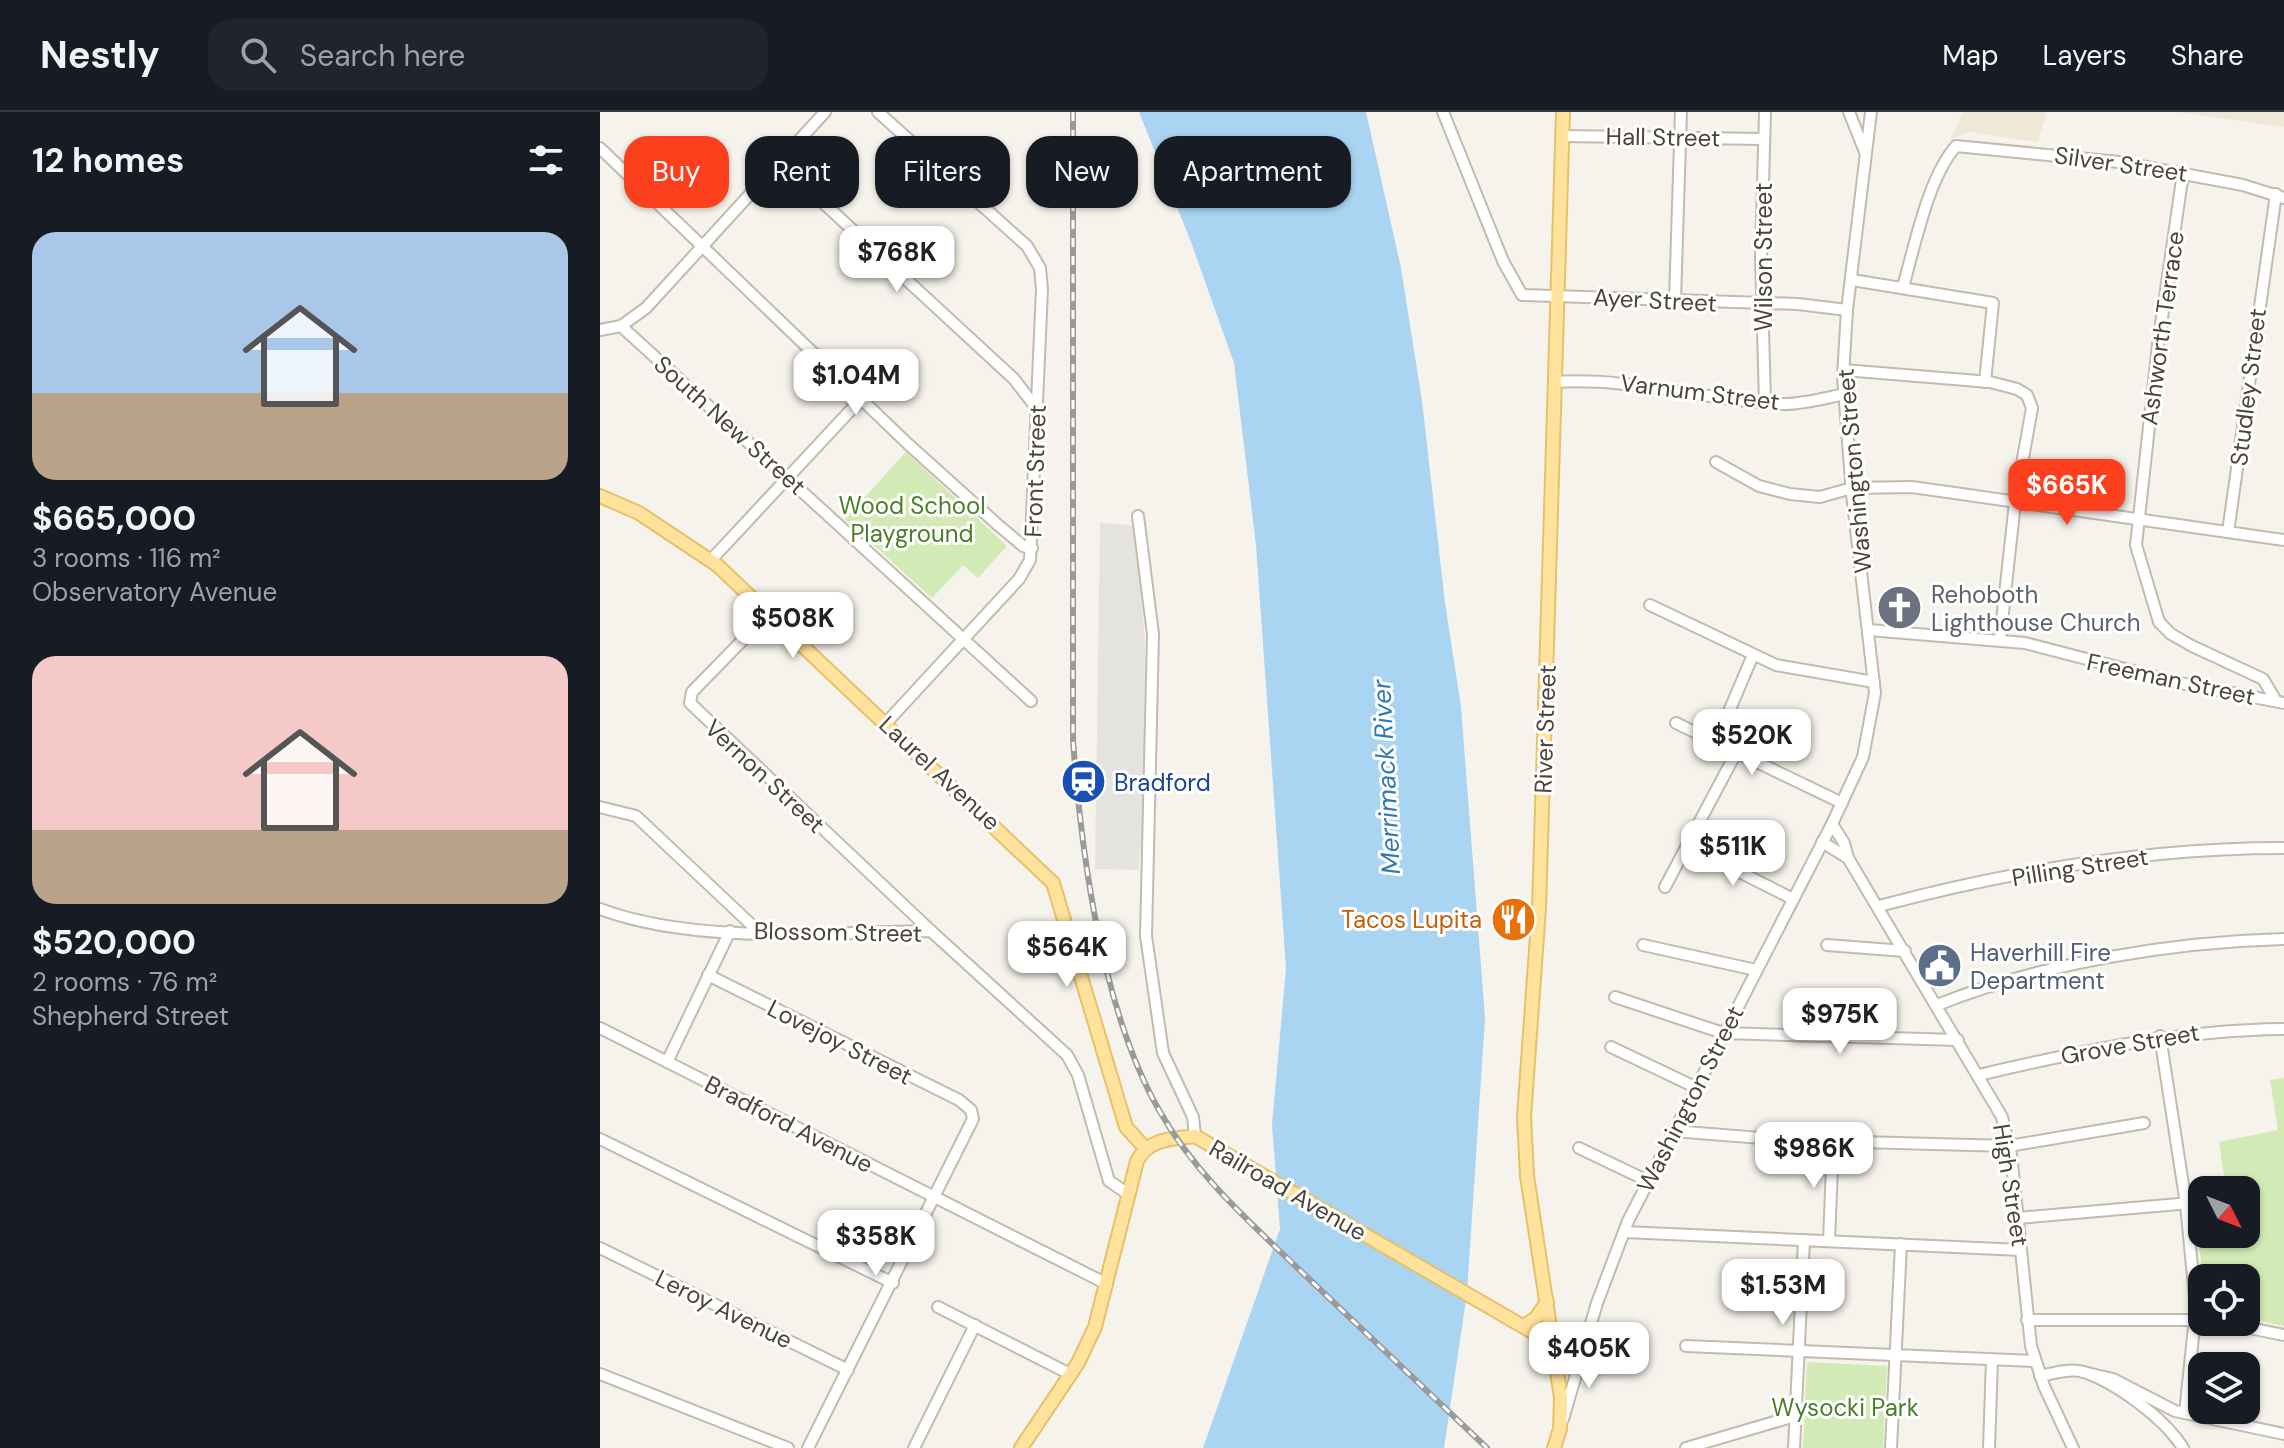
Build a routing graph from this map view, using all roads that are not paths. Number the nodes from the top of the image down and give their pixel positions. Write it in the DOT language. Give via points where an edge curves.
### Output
graph roads {
  1 [pos="825,112"];
  2 [pos="878,112"];
  3 [pos="1443,112"];
  4 [pos="1563,112"];
  5 [pos="1681,112"];
  6 [pos="1765,112"];
  7 [pos="1849,112"];
  8 [pos="1871,112"];
  9 [pos="803,136"];
  10 [pos="1563,136"];
  11 [pos="1680,139"];
  12 [pos="1763,139"];
  13 [pos="600,148"];
  14 [pos="1865,154"];
  15 [pos="2183,173"];
  16 [pos="2280,196"];
  17 [pos="745,199"];
  18 [pos="829,208"];
  19 [pos="700,248"];
  20 [pos="1852,280"];
  21 [pos="1903,287"];
  22 [pos="1558,294"];
  23 [pos="1675,300"];
  24 [pos="1761,303"];
  25 [pos="1847,310"];
  26 [pos="621,326"];
  27 [pos="600,330"];
  28 [pos="1844,370"];
  29 [pos="1555,382"];
  30 [pos="1985,382"];
  31 [pos="1845,394"];
  32 [pos="861,399"];
  33 [pos="1765,402"];
  34 [pos="1037,409"];
  35 [pos="1716,462"];
  36 [pos="789,479"];
  37 [pos="1852,488"];
  38 [pos="600,496"];
  39 [pos="2015,503"];
  40 [pos="1138,516"];
  41 [pos="2138,518"];
  42 [pos="2228,532"];
  43 [pos="2284,540"];
  44 [pos="1032,548"];
  45 [pos="711,560"];
  46 [pos="1650,605"];
  47 [pos="769,613"];
  48 [pos="1869,630"];
  49 [pos="964,638"];
  50 [pos="2000,639"];
  51 [pos="1753,655"];
  52 [pos="1874,682"];
  53 [pos="1031,701"];
  54 [pos="2280,702"];
  55 [pos="886,723"];
  56 [pos="1676,723"];
  57 [pos="1716,742"];
  58 [pos="1737,751"];
  59 [pos="1842,803"];
  60 [pos="600,807"];
  61 [pos="1832,824"];
  62 [pos="1822,842"];
  63 [pos="1688,846"];
  64 [pos="2284,848"];
  65 [pos="1848,858"];
  66 [pos="1665,887"];
  67 [pos="1793,899"];
  68 [pos="1879,906"];
  69 [pos="600,909"];
  70 [pos="730,931"];
  71 [pos="758,931"];
  72 [pos="931,931"];
  73 [pos="2284,939"];
  74 [pos="1643,945"];
  75 [pos="1827,945"];
  76 [pos="1905,951"];
  77 [pos="1756,970"];
  78 [pos="708,975"];
  79 [pos="1615,997"];
  80 [pos="1937,1005"];
  81 [pos="600,1028"];
  82 [pos="2284,1029"];
  83 [pos="1723,1033"];
  84 [pos="2160,1036"];
  85 [pos="1958,1040"];
  86 [pos="1611,1047"];
  87 [pos="667,1062"];
  88 [pos="1979,1075"];
  89 [pos="1695,1087"];
  90 [pos="2144,1123"];
  91 [pos="1673,1131"];
  92 [pos="1199,1138"];
  93 [pos="600,1139"];
  94 [pos="1833,1141"];
  95 [pos="2009,1146"];
  96 [pos="1145,1148"];
  97 [pos="1579,1148"];
  98 [pos="1648,1181"];
  99 [pos="1128,1194"];
  100 [pos="936,1198"];
  101 [pos="2186,1204"];
  102 [pos="2018,1218"];
  103 [pos="1624,1232"];
  104 [pos="1804,1240"];
  105 [pos="1829,1241"];
  106 [pos="1901,1244"];
  107 [pos="600,1248"];
  108 [pos="2021,1250"];
  109 [pos="2192,1264"];
  110 [pos="893,1283"];
  111 [pos="1107,1284"];
  112 [pos="1547,1302"];
  113 [pos="938,1307"];
  114 [pos="2188,1319"];
  115 [pos="2027,1320"];
  116 [pos="975,1325"];
  117 [pos="1523,1326"];
  118 [pos="2260,1330"];
  119 [pos="2284,1335"];
  120 [pos="2196,1336"];
  121 [pos="1585,1342"];
  122 [pos="1553,1344"];
  123 [pos="1686,1346"];
  124 [pos="1799,1353"];
  125 [pos="1895,1356"];
  126 [pos="1992,1360"];
  127 [pos="2035,1361"];
  128 [pos="848,1370"];
  129 [pos="2083,1372"];
  130 [pos="600,1374"];
  131 [pos="1070,1374"];
  132 [pos="2040,1376"];
  133 [pos="2185,1413"];
  134 [pos="1795,1416"];
  135 [pos="1560,1429"];
  136 [pos="2284,1434"];
  137 [pos="788,1448"];
  138 [pos="808,1448"];
  139 [pos="914,1448"];
  140 [pos="1021,1448"];
  141 [pos="1554,1448"];
  142 [pos="1686,1448"];
  143 [pos="1794,1448"];
  144 [pos="1891,1448"];
  145 [pos="1989,1448"];
  146 [pos="2073,1448"];
  147 [pos="2183,1448"];
  1 -- 9 [label="street"];
  2 -- 34 [label="street, Front Street" via="1038,261 1042,289"];
  3 -- 22 [label="street, Ayer Street" via="1513,283 1522,295"];
  4 -- 10 [label="main road, River Street"];
  5 -- 11 [label="street"];
  6 -- 12 [label="street, Wilson Street"];
  7 -- 14 [label="street"];
  8 -- 14 [label="street, Washington Street"];
  10 -- 11 [label="street, Hall Street"];
  10 -- 22 [label="main road, River Street"];
  11 -- 12 [label="street, Hall Street"];
  11 -- 23 [label="street"];
  12 -- 24 [label="street, Wilson Street"];
  13 -- 19 [label="street"];
  14 -- 20 [label="street, Washington Street"];
  15 -- 16 [label="street, Silver Street"];
  15 -- 21 [label="street, Silver Street" via="1956,146 1931,196"];
  15 -- 41 [label="street, Ashworth Terrace"];
  16 -- 42 [label="street, Studley Street"];
  17 -- 19 [label="street"];
  18 -- 34 [label="street" via="1014,379"];
  19 -- 26 [label="street" via="646,308"];
  19 -- 32 [label="street"];
  20 -- 21 [label="street"];
  20 -- 25 [label="street, Washington Street"];
  21 -- 30 [label="street" via="1993,303"];
  22 -- 23 [label="street, Ayer Street"];
  22 -- 29 [label="main road, River Street"];
  23 -- 24 [label="street, Ayer Street"];
  24 -- 25 [label="street, Ayer Street"];
  24 -- 33 [label="street, Wilson Street"];
  25 -- 28 [label="street, Washington Street"];
  26 -- 27 [label="street"];
  26 -- 36 [label="street, South New Street"];
  28 -- 30 [label="street"];
  28 -- 31 [label="street, Washington Street"];
  29 -- 33 [label="street, Varnum Street" via="1658,386"];
  29 -- 112 [label="main road, River Street" via="1539,908 1524,1117 1527,1176"];
  30 -- 39 [label="street" via="2017,389 2027,395 2032,408"];
  31 -- 33 [label="street, Varnum Street"];
  31 -- 37 [label="street, Washington Street"];
  32 -- 36 [label="street"];
  32 -- 44 [label="street" via="998,525"];
  34 -- 44 [label="street, Front Street"];
  35 -- 37 [label="street" via="1759,486 1790,494 1820,497"];
  36 -- 45 [label="street"];
  36 -- 49 [label="street, South New Street"];
  37 -- 39 [label="street" via="1912,487"];
  37 -- 48 [label="street, Washington Street"];
  38 -- 45 [label="main road, Laurel Avenue" via="648,518"];
  39 -- 41 [label="street"];
  39 -- 50 [label="street"];
  40 -- 92 [label="street, Railroad Avenue" via="1153,634 1146,936 1163,1053"];
  41 -- 42 [label="street"];
  41 -- 54 [label="street, Ashworth Terrace" via="2136,545 2159,622 2192,646 2263,679"];
  42 -- 43 [label="street"];
  44 -- 49 [label="street, Front Street" via="1019,579"];
  45 -- 47 [label="main road, Laurel Avenue"];
  46 -- 51 [label="street"];
  47 -- 55 [label="main road, Laurel Avenue"];
  47 -- 72 [label="street, Vernon Street" via="692,692 690,703"];
  48 -- 50 [label="street, Freeman Street"];
  48 -- 52 [label="street, Washington Street"];
  49 -- 53 [label="street, South New Street"];
  49 -- 55 [label="street, Front Street"];
  50 -- 54 [label="street, Freeman Street"];
  51 -- 52 [label="street" via="1789,669"];
  51 -- 57 [label="street"];
  52 -- 59 [label="street, Washington Street" via="1867,745"];
  55 -- 96 [label="main road, Laurel Avenue" via="1053,883 1126,1127"];
  56 -- 57 [label="street"];
  57 -- 58 [label="street"];
  58 -- 59 [label="street"];
  58 -- 63 [label="street"];
  59 -- 61 [label="street, Washington Street"];
  60 -- 71 [label="street" via="636,816"];
  61 -- 62 [label="street, Washington Street"];
  61 -- 65 [label="street, High Street"];
  62 -- 65 [label="street, High Street"];
  62 -- 67 [label="street, Washington Street"];
  63 -- 66 [label="street"];
  63 -- 67 [label="street"];
  64 -- 68 [label="street, Pilling Street" via="2112,860"];
  65 -- 68 [label="street, High Street"];
  67 -- 77 [label="street, Washington Street"];
  68 -- 76 [label="street, High Street"];
  69 -- 70 [label="street, Blossom Street" via="668,928"];
  70 -- 71 [label="street, Blossom Street"];
  70 -- 78 [label="street"];
  71 -- 72 [label="street, Blossom Street"];
  72 -- 99 [label="street, Blossom Street" via="1067,1055 1078,1075 1109,1181"];
  73 -- 80 [label="street" via="2104,957 2012,978"];
  74 -- 77 [label="street"];
  75 -- 76 [label="street"];
  76 -- 80 [label="street, High Street"];
  77 -- 83 [label="street, Washington Street"];
  78 -- 87 [label="street"];
  78 -- 100 [label="street, Lovejoy Street" via="971,1110 970,1130"];
  79 -- 83 [label="street"];
  80 -- 85 [label="street, High Street"];
  81 -- 87 [label="street, Bradford Avenue"];
  82 -- 84 [label="street, Grove Street"];
  83 -- 85 [label="street"];
  83 -- 89 [label="street, Washington Street"];
  84 -- 88 [label="street, Grove Street"];
  84 -- 101 [label="street"];
  85 -- 88 [label="street, High Street"];
  86 -- 89 [label="street"];
  87 -- 100 [label="street, Bradford Avenue"];
  88 -- 95 [label="street, High Street" via="2002,1117"];
  89 -- 91 [label="street, Washington Street"];
  90 -- 95 [label="street"];
  91 -- 94 [label="street"];
  91 -- 98 [label="street, Washington Street"];
  92 -- 96 [label="main road"];
  92 -- 117 [label="main road, Railroad Avenue"];
  93 -- 110 [label="street"];
  94 -- 95 [label="street"];
  94 -- 105 [label="street"];
  95 -- 102 [label="street, High Street"];
  96 -- 99 [label="main road"];
  97 -- 98 [label="street"];
  98 -- 103 [label="street, Washington Street"];
  99 -- 111 [label="main road"];
  100 -- 110 [label="street"];
  100 -- 111 [label="street, Bradford Avenue"];
  101 -- 102 [label="street"];
  101 -- 109 [label="street"];
  102 -- 108 [label="street, High Street"];
  103 -- 104 [label="street"];
  103 -- 121 [label="street, Washington Street"];
  104 -- 105 [label="street"];
  104 -- 124 [label="street"];
  105 -- 106 [label="street"];
  106 -- 108 [label="street"];
  106 -- 125 [label="street"];
  107 -- 128 [label="street, Leroy Avenue"];
  108 -- 115 [label="street, High Street"];
  110 -- 128 [label="street"];
  111 -- 131 [label="main road" via="1089,1341"];
  112 -- 117 [label="main road"];
  112 -- 122 [label="main road, River Street"];
  113 -- 116 [label="street"];
  114 -- 115 [label="street"];
  115 -- 127 [label="street, High Street"];
  116 -- 131 [label="street"];
  116 -- 139 [label="street"];
  117 -- 122 [label="main road, Railroad Avenue"];
  118 -- 119 [label="street"];
  120 -- 133 [label="street"];
  121 -- 122 [label="street" via="1564,1350"];
  121 -- 135 [label="street, Washington Street"];
  122 -- 135 [label="main road, Washington Street"];
  123 -- 124 [label="street"];
  124 -- 125 [label="street"];
  124 -- 134 [label="street"];
  125 -- 126 [label="street"];
  125 -- 144 [label="street"];
  126 -- 127 [label="street"];
  126 -- 145 [label="street"];
  127 -- 132 [label="street, High Street"];
  128 -- 138 [label="street"];
  129 -- 132 [label="street"];
  129 -- 133 [label="street" via="2113,1379"];
  129 -- 147 [label="street" via="2156,1417"];
  130 -- 137 [label="street"];
  131 -- 140 [label="main road"];
  132 -- 146 [label="street, High Street"];
  133 -- 136 [label="street"];
  134 -- 142 [label="street"];
  134 -- 143 [label="street"];
  135 -- 141 [label="main road, Washington Street"];
}
